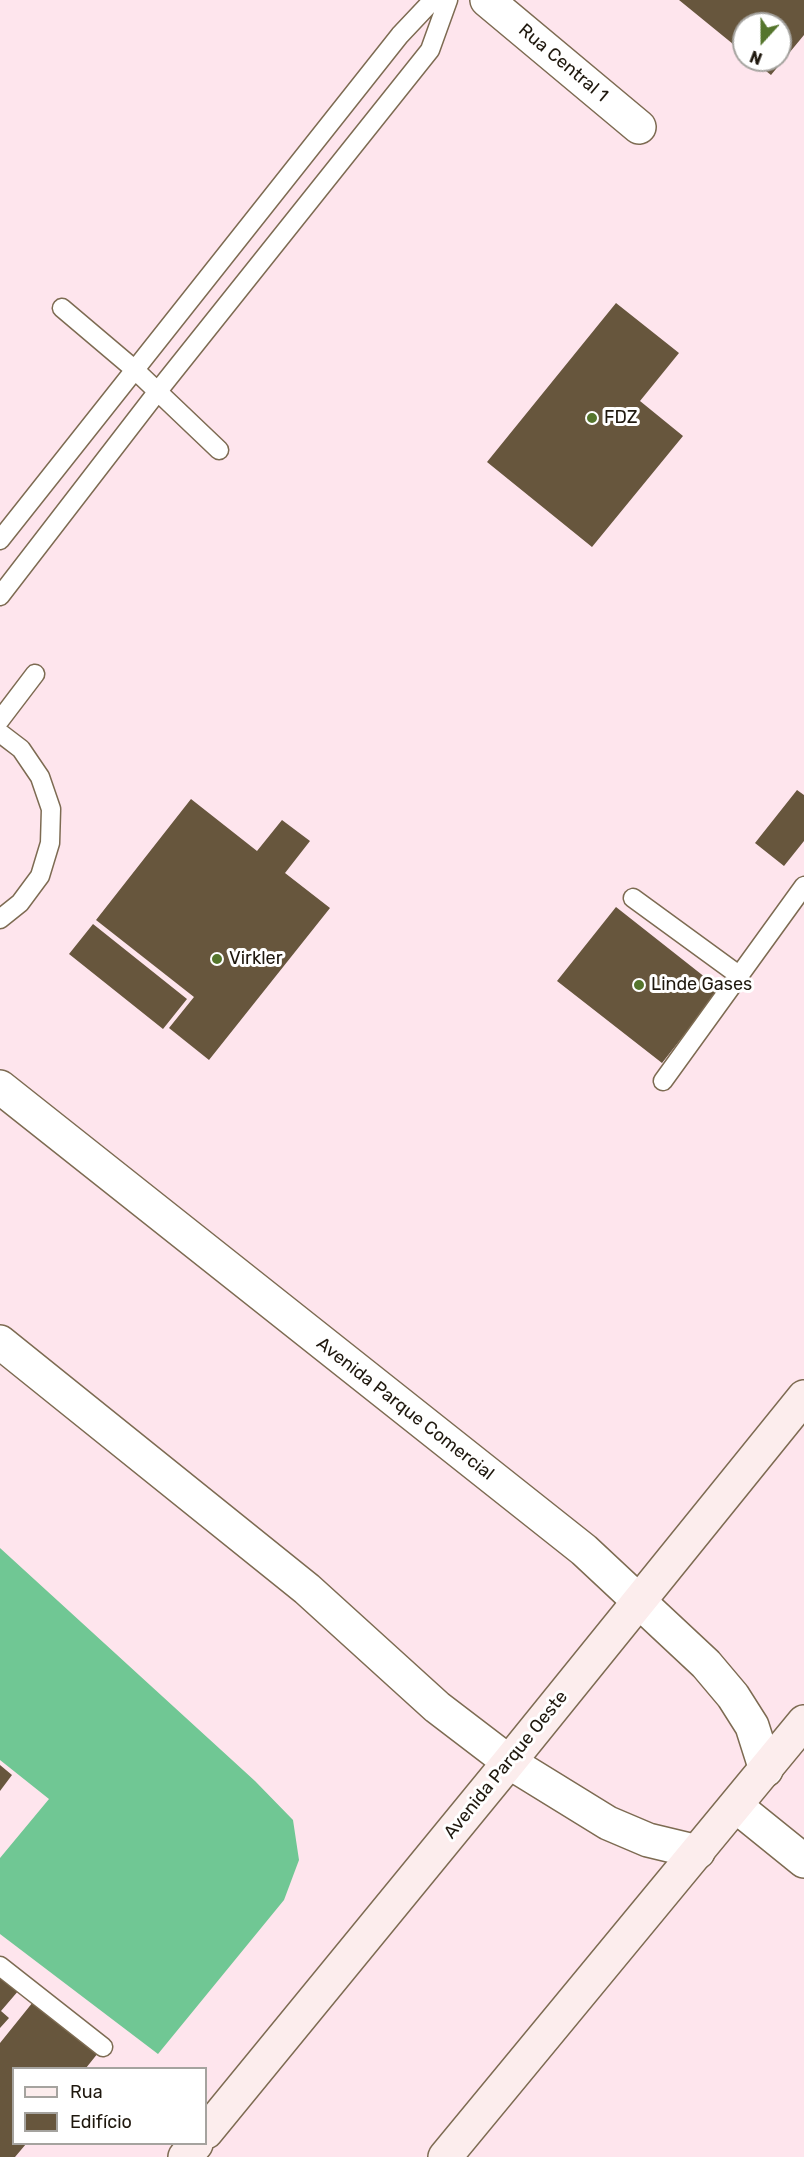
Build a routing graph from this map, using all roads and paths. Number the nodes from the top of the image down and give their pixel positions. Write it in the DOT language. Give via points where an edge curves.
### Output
graph roads {
  1 [pos="433,0"];
  2 [pos="448,0"];
  3 [pos="488,0"];
  4 [pos="639,127"];
  5 [pos="62,308"];
  6 [pos="134,369"];
  7 [pos="158,391"];
  8 [pos="219,450"];
  9 [pos="0,540"];
  10 [pos="0,596"];
  11 [pos="35,674"];
  12 [pos="0,720"];
  13 [pos="0,733"];
  14 [pos="801,897"];
  15 [pos="633,898"];
  16 [pos="0,919"];
  17 [pos="740,976"];
  18 [pos="663,1081"];
  19 [pos="0,1087"];
  20 [pos="0,1342"];
  21 [pos="804,1397"];
  22 [pos="639,1600"];
  23 [pos="804,1722"];
  24 [pos="509,1762"];
  25 [pos="766,1770"];
  26 [pos="736,1806"];
  27 [pos="698,1852"];
  28 [pos="804,1861"];
  29 [pos="0,1966"];
  30 [pos="103,2047"];
  31 [pos="207,2131"];
  32 [pos="195,2145"];
  33 [pos="185,2157"];
  34 [pos="445,2157"];
  1 -- 6 [label="lane" via="400,34"];
  2 -- 7 [label="lane" via="430,50"];
  3 -- 4 [label="street, Rua Central 1"];
  5 -- 6 [label="lane"];
  6 -- 7 [label="lane"];
  6 -- 9 [label="lane"];
  7 -- 8 [label="lane"];
  7 -- 10 [label="lane"];
  11 -- 12 [label="lane"];
  13 -- 16 [label="lane" via="21,749 40,777 51,809 50,843 40,876 20,903"];
  14 -- 17 [label="lane"];
  15 -- 17 [label="lane"];
  17 -- 18 [label="lane"];
  19 -- 22 [label="street, Avenida Parque Comercial" via="584,1550"];
  20 -- 24 [label="street" via="307,1589 437,1707"];
  21 -- 22 [label="street, Avenida Parque Oeste"];
  22 -- 24 [label="street, Avenida Parque Oeste"];
  22 -- 25 [label="street, Avenida Parque Comercial" via="706,1664 732,1696 752,1726"];
  23 -- 25 [label="street"];
  24 -- 27 [label="street" via="608,1823 648,1840"];
  24 -- 31 [label="street, Avenida Parque Oeste"];
  25 -- 26 [label="street"];
  26 -- 27 [label="street"];
  26 -- 28 [label="street"];
  27 -- 34 [label="street"];
  29 -- 30 [label="lane"];
  32 -- 33 [label="street"];
}
